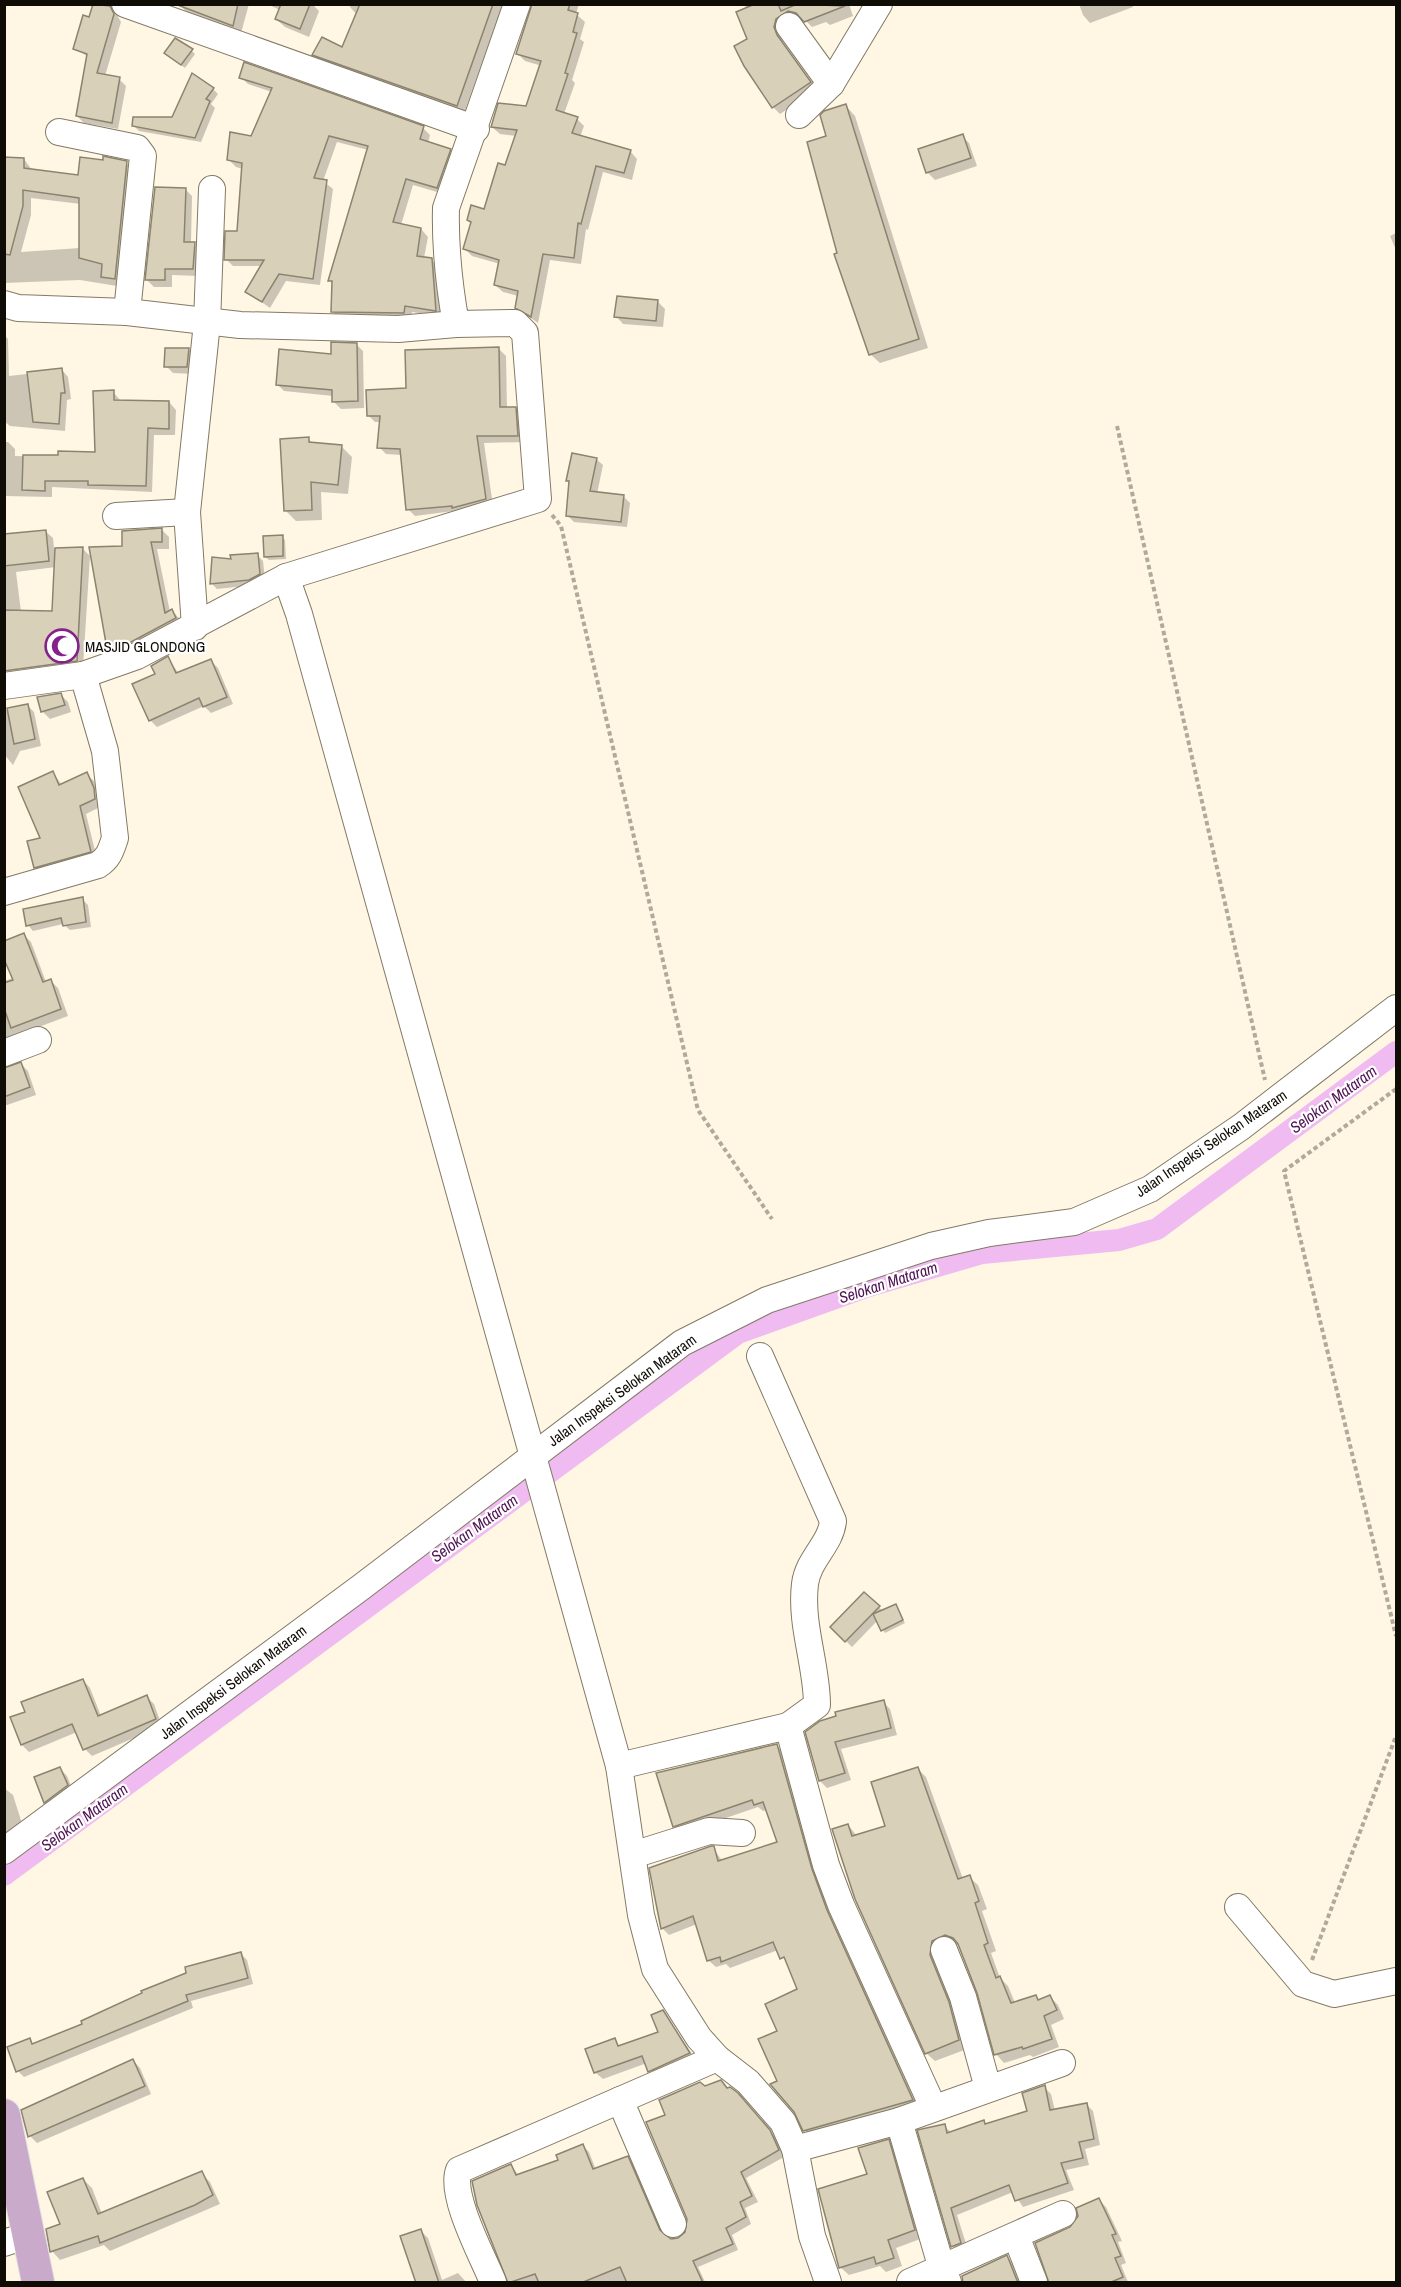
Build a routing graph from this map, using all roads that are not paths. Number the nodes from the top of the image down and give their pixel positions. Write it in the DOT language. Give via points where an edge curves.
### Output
graph roads {
  1 [pos="125,4"];
  2 [pos="517,4"];
  3 [pos="867,11"];
  4 [pos="789,26"];
  5 [pos="831,84"];
  6 [pos="799,115"];
  7 [pos="476,129"];
  8 [pos="59,132"];
  9 [pos="212,189"];
  10 [pos="4,304"];
  11 [pos="126,312"];
  12 [pos="207,323"];
  13 [pos="456,324"];
  14 [pos="187,512"];
  15 [pos="116,516"];
  16 [pos="286,577"];
  17 [pos="195,627"];
  18 [pos="83,675"];
  19 [pos="4,686"];
  20 [pos="4,892"];
  21 [pos="1396,1008"];
  22 [pos="38,1040"];
  23 [pos="4,1053"];
  24 [pos="760,1356"];
  25 [pos="536,1464"];
  26 [pos="788,1726"];
  27 [pos="620,1766"];
  28 [pos="742,1833"];
  29 [pos="4,1851"];
  30 [pos="633,1855"];
  31 [pos="1239,1907"];
  32 [pos="944,1950"];
  33 [pos="1396,1981"];
  34 [pos="717,2058"];
  35 [pos="1062,2063"];
  36 [pos="988,2088"];
  37 [pos="620,2100"];
  38 [pos="933,2107"];
  39 [pos="4,2115"];
  40 [pos="899,2121"];
  41 [pos="795,2149"];
  42 [pos="1063,2214"];
  43 [pos="674,2223"];
  44 [pos="1016,2236"];
  45 [pos="16,2239"];
  46 [pos="945,2276"];
  47 [pos="38,2283"];
  48 [pos="493,2283"];
  49 [pos="828,2283"];
  50 [pos="910,2283"];
  51 [pos="1034,2283"];
  1 -- 7 [label="street"];
  2 -- 7 [label="street"];
  3 -- 5 [label="street"];
  4 -- 5 [label="street"];
  5 -- 6 [label="street"];
  7 -- 13 [label="street" via="446,208"];
  8 -- 11 [label="street" via="137,148 143,156"];
  9 -- 12 [label="street"];
  10 -- 11 [label="street" via="18,308"];
  11 -- 12 [label="street"];
  12 -- 13 [label="street" via="398,330"];
  12 -- 14 [label="street"];
  13 -- 16 [label="street" via="515,323 525,333 538,499"];
  14 -- 15 [label="street"];
  14 -- 17 [label="street"];
  16 -- 17 [label="street"];
  16 -- 25 [label="street"];
  17 -- 18 [label="street" via="137,656"];
  18 -- 19 [label="street"];
  18 -- 20 [label="street" via="105,751 115,838 111,850 98,865"];
  21 -- 25 [label="street, Jalan Inspeksi Selokan Mataram" via="1270,1105 1150,1189 1074,1222 990,1233 931,1246 778,1296 715,1324 647,1368"];
  22 -- 23 [label="street"];
  24 -- 26 [label="street" via="833,1521 829,1538 810,1566 805,1584 805,1616 818,1705"];
  25 -- 27 [label="street"];
  25 -- 29 [label="street, Jalan Inspeksi Selokan Mataram"];
  26 -- 27 [label="street"];
  26 -- 38 [label="street" via="826,1865 841,1905"];
  27 -- 30 [label="street"];
  28 -- 30 [label="street" via="709,1831"];
  30 -- 34 [label="street" via="641,1915 655,1969 680,2011"];
  31 -- 33 [label="street" via="1304,1984 1334,1994"];
  32 -- 36 [label="street" via="963,1996"];
  34 -- 37 [label="street"];
  34 -- 41 [label="street" via="748,2082 771,2107"];
  35 -- 36 [label="street"];
  36 -- 38 [label="street"];
  37 -- 43 [label="street"];
  37 -- 48 [label="street" via="459,2170 455,2180 464,2210"];
  38 -- 40 [label="street"];
  39 -- 45 [label="main road"];
  40 -- 41 [label="street"];
  40 -- 46 [label="street"];
  41 -- 49 [label="street" via="812,2236"];
  42 -- 44 [label="street"];
  44 -- 46 [label="street"];
  44 -- 51 [label="street"];
  45 -- 47 [label="main road"];
  46 -- 50 [label="street"];
}
